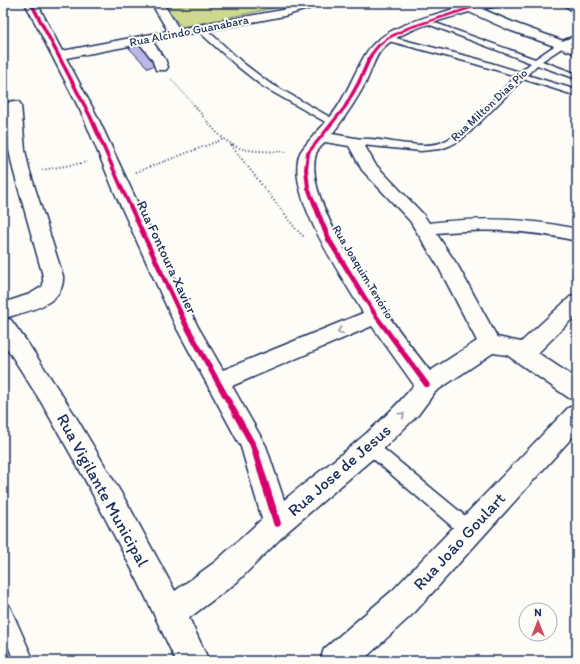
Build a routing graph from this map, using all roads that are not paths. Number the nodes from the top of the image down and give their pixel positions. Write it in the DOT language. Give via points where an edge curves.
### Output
graph roads {
  1 [pos="31,3"];
  2 [pos="157,3"];
  3 [pos="318,3"];
  4 [pos="499,3"];
  5 [pos="567,3"];
  6 [pos="468,6"];
  7 [pos="577,9"];
  8 [pos="427,22"];
  9 [pos="201,29"];
  10 [pos="176,34"];
  11 [pos="577,37"];
  12 [pos="388,38"];
  13 [pos="144,40"];
  14 [pos="562,45"];
  15 [pos="577,50"];
  16 [pos="59,55"];
  17 [pos="536,62"];
  18 [pos="161,67"];
  19 [pos="521,76"];
  20 [pos="577,77"];
  21 [pos="577,93"];
  22 [pos="14,105"];
  23 [pos="332,122"];
  24 [pos="322,137"];
  25 [pos="355,142"];
  26 [pos="424,229"];
  27 [pos="577,234"];
  28 [pos="577,302"];
  29 [pos="3,311"];
  30 [pos="376,316"];
  31 [pos="3,325"];
  32 [pos="490,344"];
  33 [pos="522,355"];
  34 [pos="217,382"];
  35 [pos="426,385"];
  36 [pos="577,391"];
  37 [pos="577,415"];
  38 [pos="369,446"];
  39 [pos="278,523"];
  40 [pos="469,530"];
  41 [pos="3,611"];
  42 [pos="171,613"];
  43 [pos="24,661"];
  44 [pos="193,661"];
  45 [pos="336,661"];
  1 -- 16 [label="street, Rua Fontoura Xavier"];
  2 -- 10 [label="street"];
  3 -- 9 [label="street, Rua Alcindo Guanabara" via="284,13"];
  4 -- 6 [label="street"];
  5 -- 7 [label="street"];
  6 -- 8 [label="street"];
  6 -- 14 [label="street" via="513,27"];
  8 -- 12 [label="street"];
  8 -- 17 [label="lane"];
  9 -- 10 [label="street, Rua Alcindo Guanabara"];
  9 -- 23 [label="lane" via="264,83"];
  10 -- 13 [label="street, Rua Alcindo Guanabara"];
  11 -- 14 [label="lane, Rua Milton Dias Pio"];
  12 -- 19 [label="lane"];
  12 -- 23 [label="street" via="371,55 345,107"];
  13 -- 16 [label="street, Rua Alcindo Guanabara"];
  13 -- 18 [label="street"];
  14 -- 15 [label="street"];
  14 -- 17 [label="lane, Rua Milton Dias Pio"];
  16 -- 34 [label="street, Rua Fontoura Xavier" via="90,116 186,325"];
  17 -- 19 [label="lane, Rua Milton Dias Pio"];
  17 -- 20 [label="lane"];
  19 -- 21 [label="lane"];
  19 -- 25 [label="lane, Rua Milton Dias Pio" via="462,133 448,143 426,147"];
  22 -- 29 [label="street" via="17,150 53,276 53,285 51,290 40,298"];
  23 -- 24 [label="street"];
  24 -- 25 [label="street, Rua Milton Dias Pio"];
  24 -- 30 [label="street, Rua Joaquim Tenório" via="308,153 308,188 334,247"];
  25 -- 26 [label="street" via="368,166 417,218"];
  26 -- 27 [label="street" via="502,224"];
  26 -- 32 [label="street" via="448,266"];
  28 -- 33 [label="street"];
  30 -- 34 [label="street, one-way"];
  30 -- 35 [label="street, Rua Joaquim Tenório"];
  31 -- 42 [label="street, Rua Vigilante Municipal" via="33,367 91,464"];
  32 -- 33 [label="street" via="513,348"];
  32 -- 35 [label="street, Rua Jose de Jesus"];
  33 -- 36 [label="street"];
  34 -- 39 [label="street, Rua Fontoura Xavier" via="253,446"];
  38 -- 35 [label="street, Rua Jose de Jesus, one-way" via="409,408"];
  37 -- 40 [label="street, Rua Joāo Goulart"];
  38 -- 39 [label="street, Rua Jose de Jesus"];
  38 -- 40 [label="lane"];
  39 -- 42 [label="street, Rua Jose de Jesus" via="226,572"];
  40 -- 45 [label="street, Rua Joāo Goulart" via="404,601"];
  41 -- 43 [label="lane"];
  42 -- 44 [label="street, Rua Vigilante Municipal"];
}
